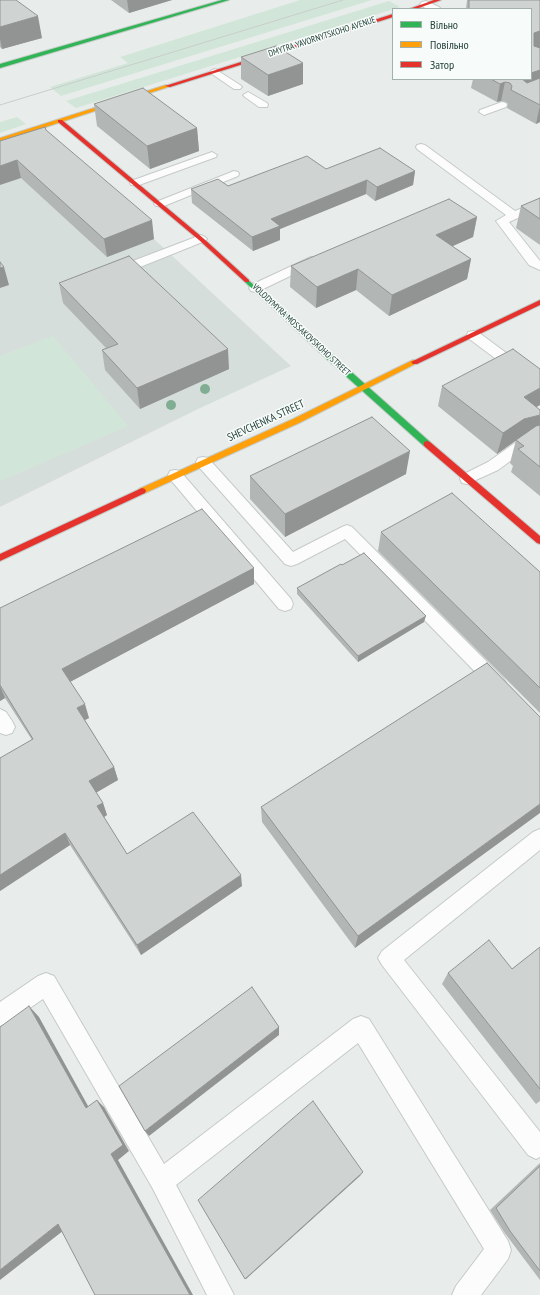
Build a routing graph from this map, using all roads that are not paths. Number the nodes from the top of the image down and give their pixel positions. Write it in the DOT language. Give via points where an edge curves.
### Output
graph roads {
  1 [pos="227,0"];
  2 [pos="439,0"];
  3 [pos="431,7"];
  4 [pos="421,8"];
  5 [pos="392,15"];
  6 [pos="0,66"];
  7 [pos="215,72"];
  8 [pos="237,87"];
  9 [pos="248,95"];
  10 [pos="263,105"];
  11 [pos="502,105"];
  12 [pos="484,112"];
  13 [pos="60,121"];
  14 [pos="0,140"];
  15 [pos="421,147"];
  16 [pos="212,155"];
  17 [pos="234,174"];
  18 [pos="135,183"];
  19 [pos="160,204"];
  20 [pos="540,204"];
  21 [pos="514,216"];
  22 [pos="201,239"];
  23 [pos="319,258"];
  24 [pos="540,266"];
  25 [pos="102,278"];
  26 [pos="255,288"];
  27 [pos="540,302"];
  28 [pos="473,335"];
  29 [pos="540,385"];
  30 [pos="363,387"];
  31 [pos="540,441"];
  32 [pos="203,462"];
  33 [pos="175,475"];
  34 [pos="468,479"];
  35 [pos="540,541"];
  36 [pos="0,558"];
  37 [pos="285,604"];
  38 [pos="507,693"];
  39 [pos="540,838"];
  40 [pos="0,1015"];
  41 [pos="540,1144"];
  42 [pos="161,1181"];
  43 [pos="221,1295"];
  44 [pos="465,1295"];
  1 -- 6 [label="street"];
  2 -- 3 [label="street"];
  3 -- 4 [label="street"];
  5 -- 7 [label="street, DMYTRA YAVORNYTSKOHO AVENUE"];
  7 -- 8 [label="lane"];
  7 -- 13 [label="street, DMYTRA YAVORNYTSKOHO AVENUE"];
  9 -- 10 [label="lane"];
  11 -- 12 [label="lane"];
  13 -- 14 [label="street, DMYTRA YAVORNYTSKOHO AVENUE"];
  13 -- 18 [label="street, VOLODYMYRA MOSSAKOVSKOHO STREET"];
  15 -- 21 [label="lane"];
  16 -- 18 [label="lane"];
  17 -- 19 [label="lane"];
  18 -- 19 [label="street, VOLODYMYRA MOSSAKOVSKOHO STREET"];
  19 -- 22 [label="street, VOLODYMYRA MOSSAKOVSKOHO STREET"];
  20 -- 21 [label="lane"];
  21 -- 24 [label="lane" via="502,221 533,262"];
  22 -- 25 [label="lane"];
  22 -- 26 [label="street, VOLODYMYRA MOSSAKOVSKOHO STREET"];
  23 -- 26 [label="lane"];
  26 -- 30 [label="street, VOLODYMYRA MOSSAKOVSKOHO STREET"];
  27 -- 28 [label="street, SHEVCHENKA STREET"];
  28 -- 29 [label="lane"];
  28 -- 30 [label="street, SHEVCHENKA STREET"];
  30 -- 32 [label="street, SHEVCHENKA STREET" via="296,421"];
  30 -- 34 [label="street, VOLODYMYRA MOSSAKOVSKOHO STREET"];
  31 -- 34 [label="lane" via="524,444 494,466"];
  32 -- 33 [label="street, SHEVCHENKA STREET"];
  32 -- 38 [label="lane" via="291,560 347,531"];
  33 -- 36 [label="street, SHEVCHENKA STREET"];
  33 -- 37 [label="lane"];
  34 -- 35 [label="street, VOLODYMYRA MOSSAKOVSKOHO STREET"];
  39 -- 41 [label="lane" via="389,958 536,1147"];
  40 -- 42 [label="lane" via="46,984"];
  42 -- 43 [label="lane"];
  42 -- 44 [label="lane" via="361,1027 499,1250"];
}
